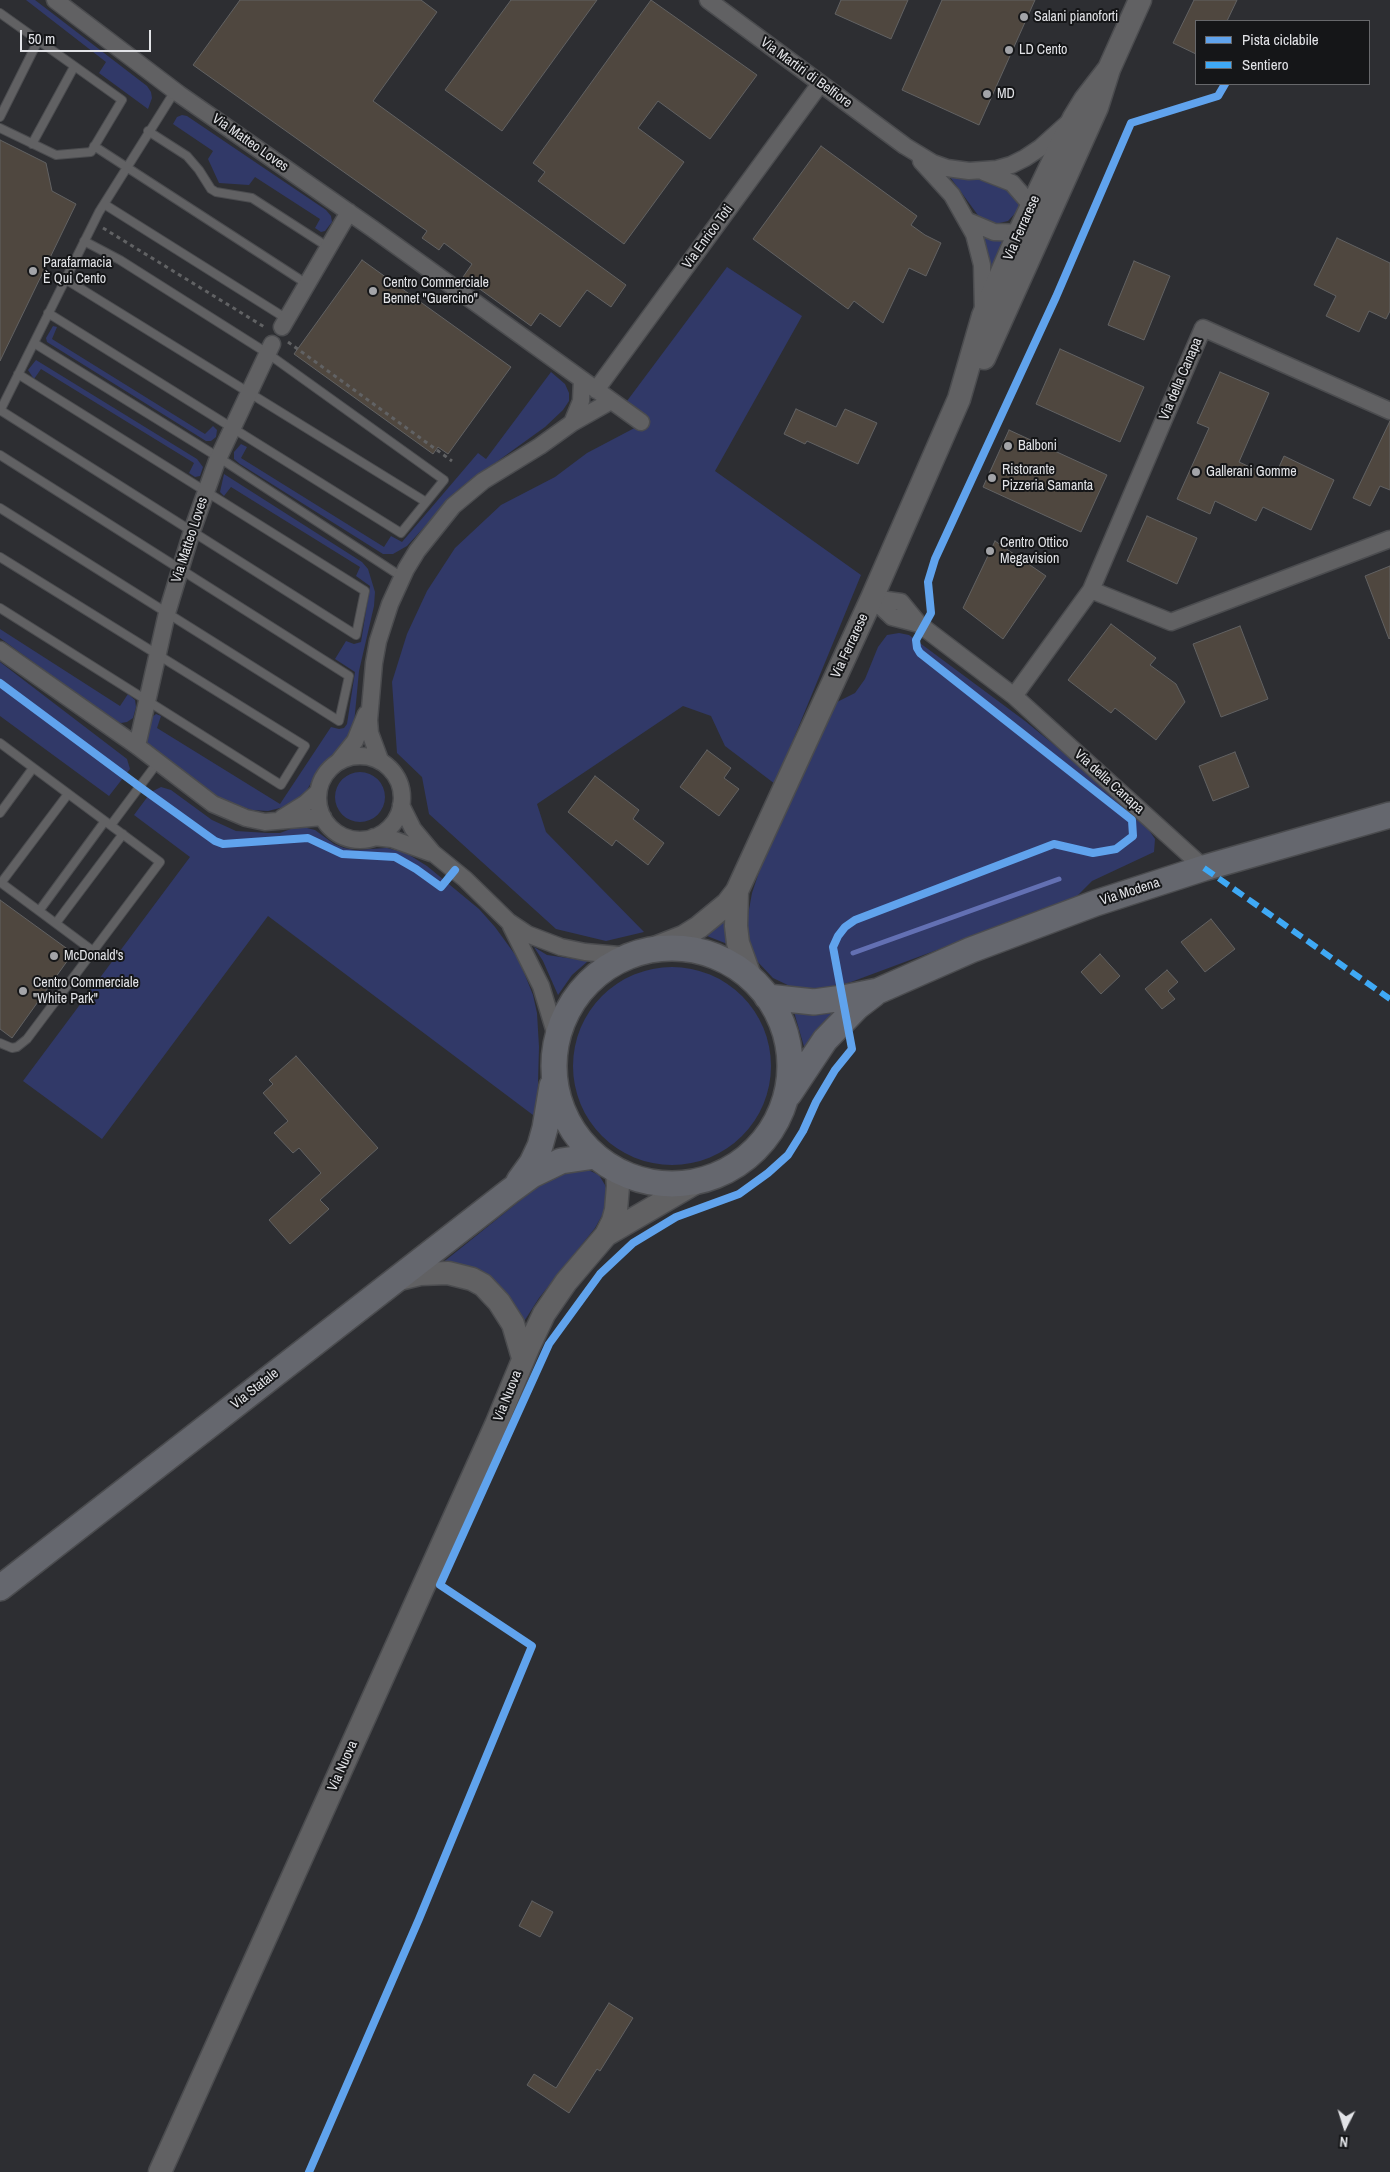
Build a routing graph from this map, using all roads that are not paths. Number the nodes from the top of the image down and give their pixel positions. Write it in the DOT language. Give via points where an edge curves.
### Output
graph roads {
  1 [pos="55,0"];
  2 [pos="708,0"];
  3 [pos="1140,0"];
  4 [pos="1,16"];
  5 [pos="38,41"];
  6 [pos="74,67"];
  7 [pos="1109,69"];
  8 [pos="820,84"];
  9 [pos="175,91"];
  10 [pos="0,117"];
  11 [pos="1074,118"];
  12 [pos="0,128"];
  13 [pos="148,131"];
  14 [pos="32,144"];
  15 [pos="94,146"];
  16 [pos="905,146"];
  17 [pos="126,167"];
  18 [pos="978,170"];
  19 [pos="104,204"];
  20 [pos="1032,204"];
  21 [pos="349,212"];
  22 [pos="968,221"];
  23 [pos="1042,226"];
  24 [pos="1019,232"];
  25 [pos="84,241"];
  26 [pos="328,247"];
  27 [pos="65,279"];
  28 [pos="307,284"];
  29 [pos="48,313"];
  30 [pos="983,316"];
  31 [pos="284,323"];
  32 [pos="34,343"];
  33 [pos="270,348"];
  34 [pos="18,374"];
  35 [pos="582,380"];
  36 [pos="596,390"];
  37 [pos="248,393"];
  38 [pos="959,399"];
  39 [pos="611,401"];
  40 [pos="0,410"];
  41 [pos="1390,411"];
  42 [pos="640,422"];
  43 [pos="572,423"];
  44 [pos="232,428"];
  45 [pos="0,455"];
  46 [pos="218,457"];
  47 [pos="206,491"];
  48 [pos="426,502"];
  49 [pos="0,508"];
  50 [pos="192,531"];
  51 [pos="1390,539"];
  52 [pos="0,557"];
  53 [pos="180,569"];
  54 [pos="402,577"];
  55 [pos="1091,590"];
  56 [pos="872,598"];
  57 [pos="0,608"];
  58 [pos="167,613"];
  59 [pos="0,650"];
  60 [pos="158,655"];
  61 [pos="1014,696"];
  62 [pos="147,701"];
  63 [pos="369,704"];
  64 [pos="0,743"];
  65 [pos="137,746"];
  66 [pos="380,760"];
  67 [pos="339,761"];
  68 [pos="158,762"];
  69 [pos="33,768"];
  70 [pos="318,792"];
  71 [pos="68,794"];
  72 [pos="401,805"];
  73 [pos="0,812"];
  74 [pos="1390,815"];
  75 [pos="323,817"];
  76 [pos="280,820"];
  77 [pos="108,823"];
  78 [pos="122,834"];
  79 [pos="374,837"];
  80 [pos="433,854"];
  81 [pos="1204,868"];
  82 [pos="0,883"];
  83 [pos="738,891"];
  84 [pos="39,911"];
  85 [pos="509,922"];
  86 [pos="56,924"];
  87 [pos="93,951"];
  88 [pos="638,953"];
  89 [pos="759,988"];
  90 [pos="878,991"];
  91 [pos="557,1039"];
  92 [pos="0,1043"];
  93 [pos="554,1074"];
  94 [pos="784,1103"];
  95 [pos="595,1156"];
  96 [pos="617,1171"];
  97 [pos="702,1179"];
  98 [pos="510,1191"];
  99 [pos="606,1236"];
  100 [pos="395,1280"];
  101 [pos="523,1358"];
  102 [pos="0,1588"];
  103 [pos="160,2172"];
  1 -- 9 [label="street, Via Matteo Loves"];
  2 -- 8 [label="street, Via Martiri di Belfiore"];
  3 -- 7 [label="main road, Via Ferrarese"];
  4 -- 5 [label="lane"];
  5 -- 6 [label="lane"];
  5 -- 10 [label="lane"];
  6 -- 14 [label="lane"];
  6 -- 15 [label="lane" via="122,100"];
  7 -- 11 [label="main road, Via Ferrarese"];
  7 -- 23 [label="main road, Via Ferrarese" via="1097,107"];
  8 -- 16 [label="street, Via Martiri di Belfiore"];
  8 -- 36 [label="street, Via Enrico Toti"];
  9 -- 13 [label="lane"];
  9 -- 21 [label="street, Via Matteo Loves"];
  11 -- 18 [label="street, Via Martiri di Belfiore" via="1025,158 997,169"];
  11 -- 20 [label="main road, Via Ferrarese"];
  12 -- 14 [label="lane"];
  13 -- 17 [label="lane"];
  13 -- 26 [label="lane" via="187,156 216,192 252,198"];
  14 -- 15 [label="lane" via="56,155 91,152"];
  15 -- 17 [label="lane"];
  16 -- 18 [label="street, Via Martiri di Belfiore" via="933,163 958,170"];
  16 -- 22 [label="street, Via Martiri di Belfiore" via="940,180"];
  17 -- 19 [label="lane"];
  17 -- 28 [label="lane"];
  18 -- 20 [label="street, Via Martiri di Belfiore" via="1012,183"];
  19 -- 25 [label="lane"];
  19 -- 31 [label="lane"];
  20 -- 23 [label="street, Via Martiri di Belfiore"];
  20 -- 24 [label="main road, Via Ferrarese"];
  21 -- 26 [label="street"];
  21 -- 35 [label="street, Via Matteo Loves"];
  22 -- 24 [label="street" via="994,232"];
  22 -- 30 [label="street, Via Martiri di Belfiore" via="982,264"];
  23 -- 24 [label="street" via="1029,233"];
  23 -- 38 [label="main road, Via Ferrarese" via="975,379"];
  24 -- 30 [label="main road, Via Ferrarese"];
  25 -- 27 [label="lane"];
  25 -- 33 [label="lane"];
  26 -- 28 [label="street"];
  27 -- 29 [label="lane"];
  27 -- 37 [label="lane"];
  28 -- 31 [label="street"];
  29 -- 32 [label="lane"];
  29 -- 44 [label="lane"];
  30 -- 38 [label="main road, Via Ferrarese"];
  32 -- 34 [label="lane"];
  32 -- 46 [label="lane"];
  33 -- 37 [label="street, Via Matteo Loves"];
  33 -- 48 [label="lane" via="444,480"];
  34 -- 40 [label="lane"];
  34 -- 47 [label="lane"];
  35 -- 36 [label="street, Via Matteo Loves"];
  35 -- 43 [label="street" via="581,401"];
  36 -- 39 [label="street, Via Matteo Loves"];
  37 -- 44 [label="street, Via Matteo Loves"];
  37 -- 48 [label="lane"];
  38 -- 56 [label="main road, Via Ferrarese"];
  39 -- 42 [label="street, Via Matteo Loves"];
  39 -- 43 [label="street"];
  40 -- 50 [label="lane"];
  41 -- 55 [label="street, Via della Canapa" via="1203,328"];
  43 -- 54 [label="street" via="483,482 454,506 425,540"];
  44 -- 46 [label="street, Via Matteo Loves"];
  44 -- 48 [label="lane" via="401,533"];
  45 -- 53 [label="lane"];
  46 -- 47 [label="street, Via Matteo Loves"];
  46 -- 54 [label="lane"];
  47 -- 50 [label="street, Via Matteo Loves"];
  47 -- 50 [label="lane" via="365,591 356,634"];
  49 -- 58 [label="lane"];
  50 -- 53 [label="street, Via Matteo Loves"];
  51 -- 55 [label="street" via="1171,622"];
  52 -- 60 [label="lane"];
  53 -- 58 [label="street, Via Matteo Loves"];
  53 -- 58 [label="lane" via="349,676 339,721"];
  54 -- 63 [label="street" via="378,641"];
  55 -- 61 [label="street, Via della Canapa"];
  56 -- 61 [label="street, Via della Canapa" via="901,602 919,624"];
  56 -- 83 [label="main road, Via Ferrarese"];
  57 -- 62 [label="lane"];
  58 -- 60 [label="street, Via Matteo Loves"];
  59 -- 65 [label="street"];
  60 -- 62 [label="street, Via Matteo Loves"];
  60 -- 62 [label="lane" via="305,746 281,785"];
  61 -- 81 [label="street, Via della Canapa"];
  62 -- 65 [label="street, Via Matteo Loves"];
  63 -- 66 [label="street" via="370,734"];
  63 -- 67 [label="street" via="355,741"];
  64 -- 69 [label="lane"];
  65 -- 68 [label="street"];
  66 -- 67 [label="street" via="352,756"];
  66 -- 72 [label="street" via="397,779 402,794"];
  67 -- 70 [label="street" via="329,769"];
  68 -- 76 [label="street" via="213,804 246,818 265,822"];
  68 -- 77 [label="lane"];
  69 -- 71 [label="lane"];
  69 -- 73 [label="lane"];
  70 -- 75 [label="street" via="318,805"];
  70 -- 76 [label="street"];
  71 -- 77 [label="lane"];
  71 -- 82 [label="lane"];
  72 -- 79 [label="street" via="392,825"];
  72 -- 80 [label="street" via="413,829"];
  74 -- 81 [label="main road, Via Modena"];
  75 -- 76 [label="street"];
  75 -- 79 [label="street" via="339,834 350,838"];
  77 -- 78 [label="lane"];
  77 -- 84 [label="lane"];
  78 -- 86 [label="lane"];
  78 -- 87 [label="lane" via="160,862"];
  79 -- 80 [label="street" via="392,839"];
  80 -- 85 [label="street" via="465,878"];
  81 -- 90 [label="main road, Via Modena" via="1023,930"];
  82 -- 84 [label="lane"];
  83 -- 88 [label="main road, Via Ferrarese" via="727,904 683,937"];
  83 -- 89 [label="main road, Via Ferrarese" via="738,943"];
  84 -- 86 [label="lane"];
  85 -- 88 [label="street" via="541,941 561,947 584,952"];
  85 -- 91 [label="street" via="540,986"];
  86 -- 87 [label="lane"];
  87 -- 92 [label="lane" via="22,1044 12,1048"];
  88 -- 89 [label="main road, Via Modena" via="675,948 704,953 737,968"];
  88 -- 91 [label="main road, Via Modena" via="613,963 588,982 565,1016"];
  89 -- 90 [label="main road, Via Modena" via="814,1002"];
  89 -- 94 [label="main road, Via Modena" via="780,1020 789,1053"];
  90 -- 94 [label="main road, Via Modena" via="857,1007 825,1040"];
  91 -- 93 [label="main road, Via Modena"];
  93 -- 95 [label="main road, Via Modena" via="562,1111 581,1142"];
  93 -- 98 [label="main road, Via Statale" via="540,1146 532,1163"];
  94 -- 97 [label="main road, Via Modena" via="763,1141 748,1156 732,1167"];
  95 -- 96 [label="main road, Via Modena"];
  95 -- 98 [label="main road, Via Statale" via="561,1161 532,1175"];
  96 -- 97 [label="main road, Via Modena" via="652,1182 672,1184"];
  96 -- 99 [label="main road, Via Nuova" via="616,1210"];
  97 -- 99 [label="main road, Via Nuova"];
  98 -- 100 [label="main road, Via Statale"];
  99 -- 101 [label="main road, Via Nuova" via="558,1293"];
  100 -- 101 [label="main road, Via Nuova" via="420,1274 448,1273 483,1285 500,1302 513,1324"];
  100 -- 102 [label="main road, Via Statale"];
  101 -- 103 [label="main road, Via Nuova" via="496,1426"];
}
